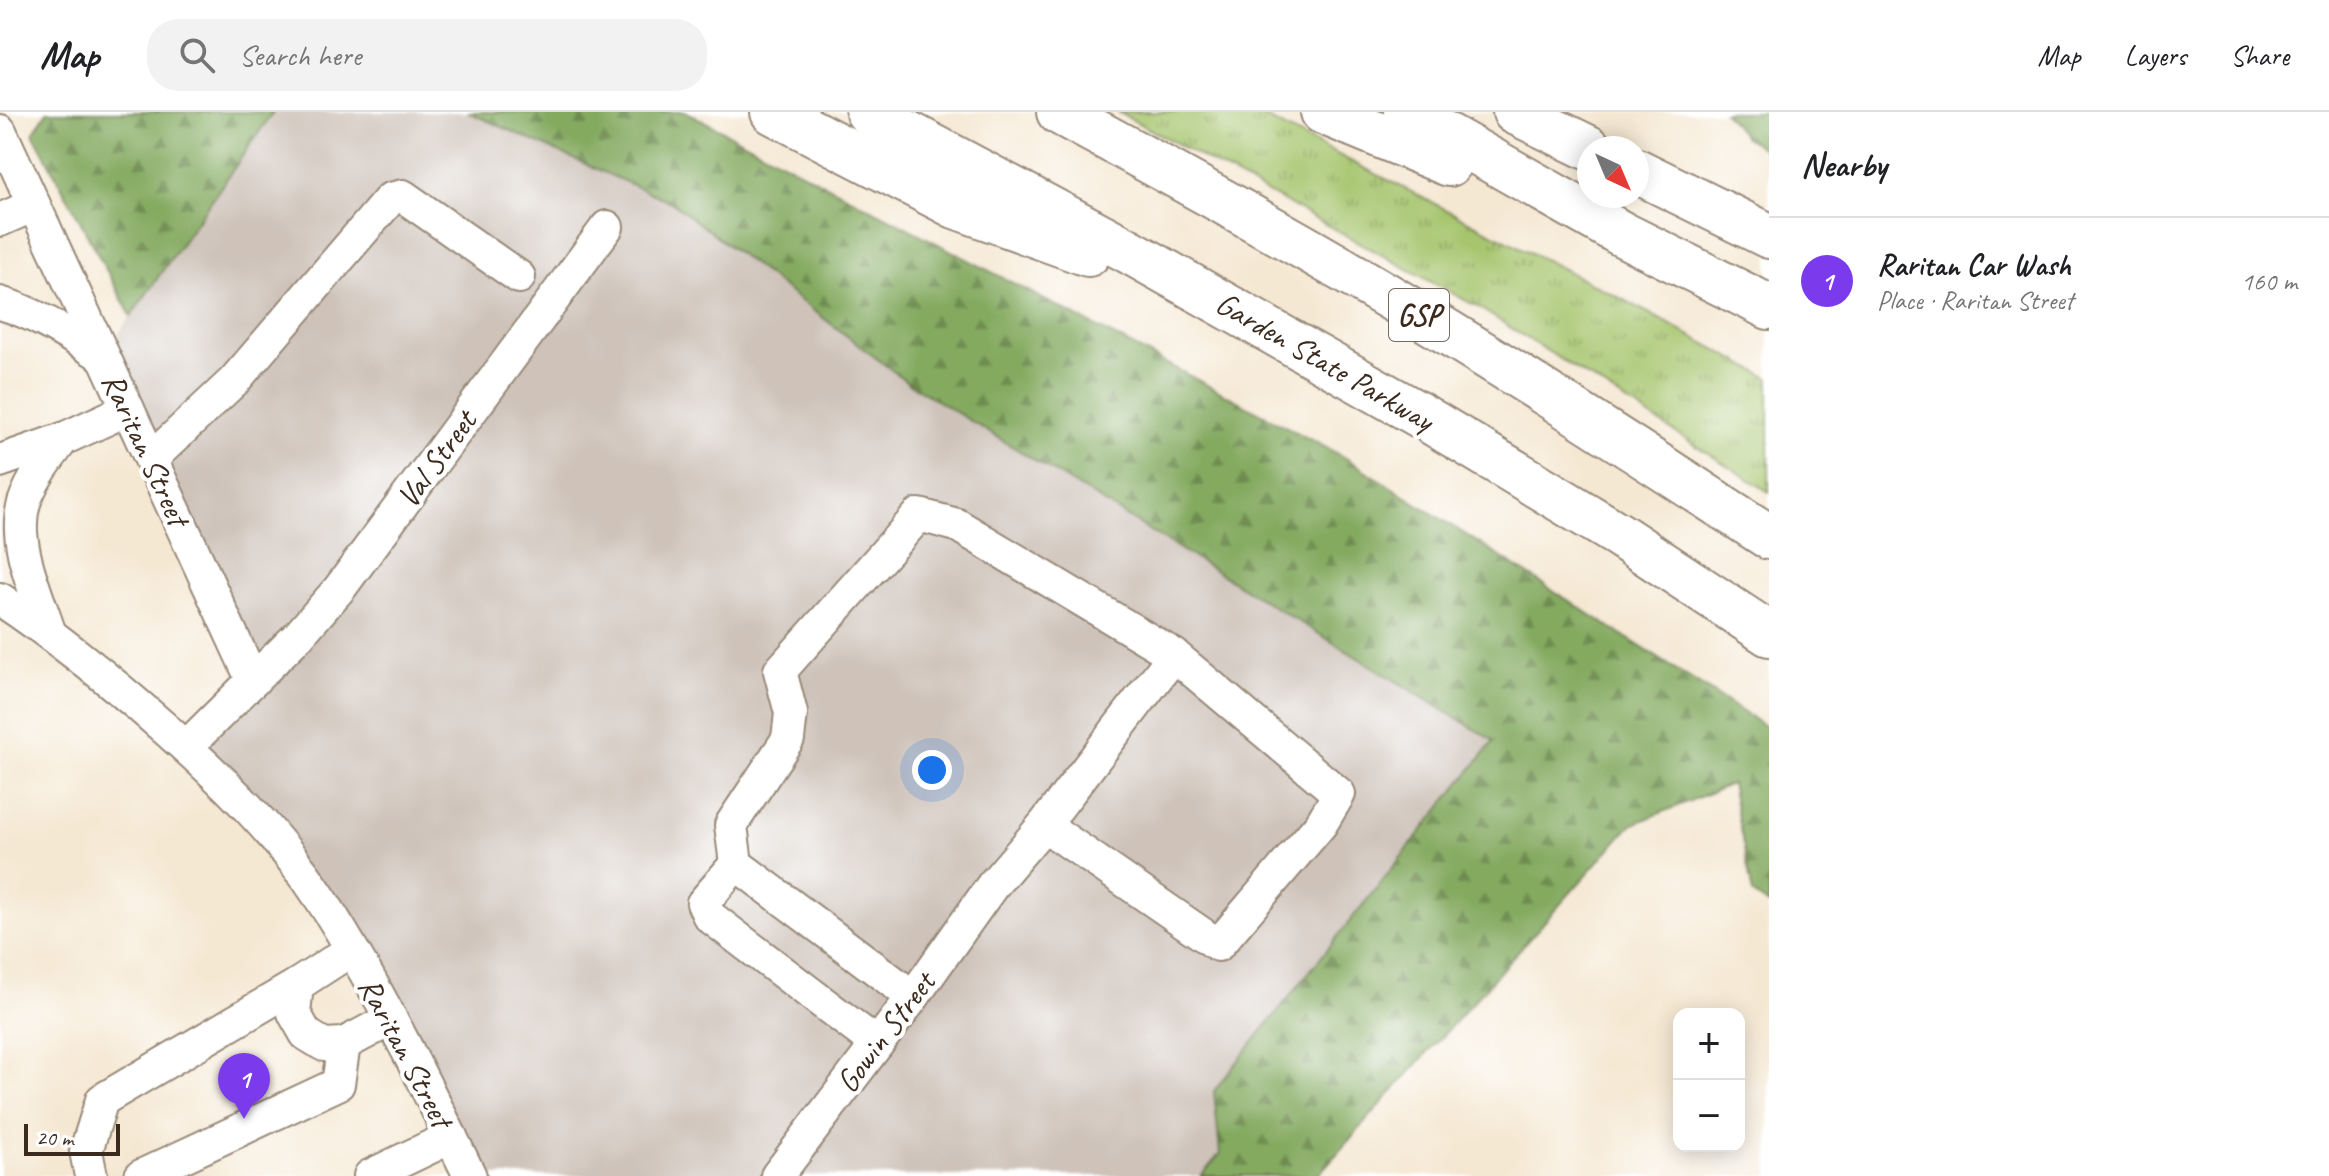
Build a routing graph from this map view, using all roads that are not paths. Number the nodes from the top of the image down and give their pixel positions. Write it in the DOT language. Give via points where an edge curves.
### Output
graph roads {
  1 [pos="773,112"];
  2 [pos="868,112"];
  3 [pos="1059,112"];
  4 [pos="1323,112"];
  5 [pos="1406,112"];
  6 [pos="1515,112"];
  7 [pos="0,131"];
  8 [pos="1577,142"];
  9 [pos="1649,177"];
  10 [pos="34,205"];
  11 [pos="0,220"];
  12 [pos="607,227"];
  13 [pos="1622,234"];
  14 [pos="1769,236"];
  15 [pos="519,277"];
  16 [pos="0,303"];
  17 [pos="1228,306"];
  18 [pos="1769,307"];
  19 [pos="103,356"];
  20 [pos="128,409"];
  21 [pos="63,439"];
  22 [pos="151,459"];
  23 [pos="0,461"];
  24 [pos="1769,537"];
  25 [pos="0,599"];
  26 [pos="1762,629"];
  27 [pos="49,631"];
  28 [pos="1174,655"];
  29 [pos="253,681"];
  30 [pos="186,747"];
  31 [pos="1044,825"];
  32 [pos="736,864"];
  33 [pos="351,950"];
  34 [pos="297,985"];
  35 [pos="913,997"];
  36 [pos="391,1019"];
  37 [pos="344,1044"];
  38 [pos="877,1044"];
  39 [pos="451,1137"];
  40 [pos="91,1176"];
  41 [pos="141,1176"];
  42 [pos="370,1176"];
  43 [pos="470,1176"];
  44 [pos="777,1176"];
  1 -- 17 [label="highway" via="955,206"];
  2 -- 17 [label="highway, Garden State Parkway"];
  3 -- 24 [label="highway, GSP" via="1386,295"];
  4 -- 13 [label="highway"];
  5 -- 13 [label="highway"];
  6 -- 8 [label="highway"];
  7 -- 10 [label="street, Raritan Street"];
  9 -- 14 [label="highway"];
  10 -- 11 [label="street"];
  10 -- 19 [label="street, Raritan Street"];
  12 -- 29 [label="street, Val Street" via="340,588"];
  13 -- 18 [label="highway"];
  15 -- 22 [label="street" via="403,196 390,199 234,381"];
  16 -- 19 [label="street"];
  17 -- 26 [label="highway, Garden State Parkway" via="1525,477"];
  19 -- 20 [label="street, Raritan Street"];
  20 -- 21 [label="street"];
  20 -- 22 [label="street, Raritan Street"];
  21 -- 23 [label="street"];
  21 -- 27 [label="street" via="31,486 20,523"];
  22 -- 29 [label="street, Raritan Street"];
  25 -- 27 [label="street, Raritan Street"];
  27 -- 30 [label="street, Raritan Street"];
  28 -- 31 [label="street, Gowin Street"];
  28 -- 31 [label="street" via="1339,794 1321,824 1218,945"];
  28 -- 32 [label="street" via="957,525 919,515 780,671 791,713 788,739 731,825"];
  29 -- 30 [label="street"];
  30 -- 33 [label="street, Raritan Street" via="280,846"];
  31 -- 35 [label="street, Gowin Street" via="992,886"];
  32 -- 35 [label="street"];
  32 -- 38 [label="street" via="703,903 709,916"];
  33 -- 34 [label="street"];
  33 -- 36 [label="street, Raritan Street"];
  34 -- 37 [label="street" via="294,1013 306,1034 324,1045"];
  34 -- 40 [label="street" via="102,1100 86,1151"];
  35 -- 38 [label="street, Gowin Street"];
  36 -- 37 [label="street"];
  36 -- 39 [label="street, Raritan Street"];
  37 -- 41 [label="street" via="338,1084"];
  38 -- 44 [label="street, Gowin Street"];
  39 -- 42 [label="street"];
  39 -- 43 [label="street, Raritan Street"];
}
